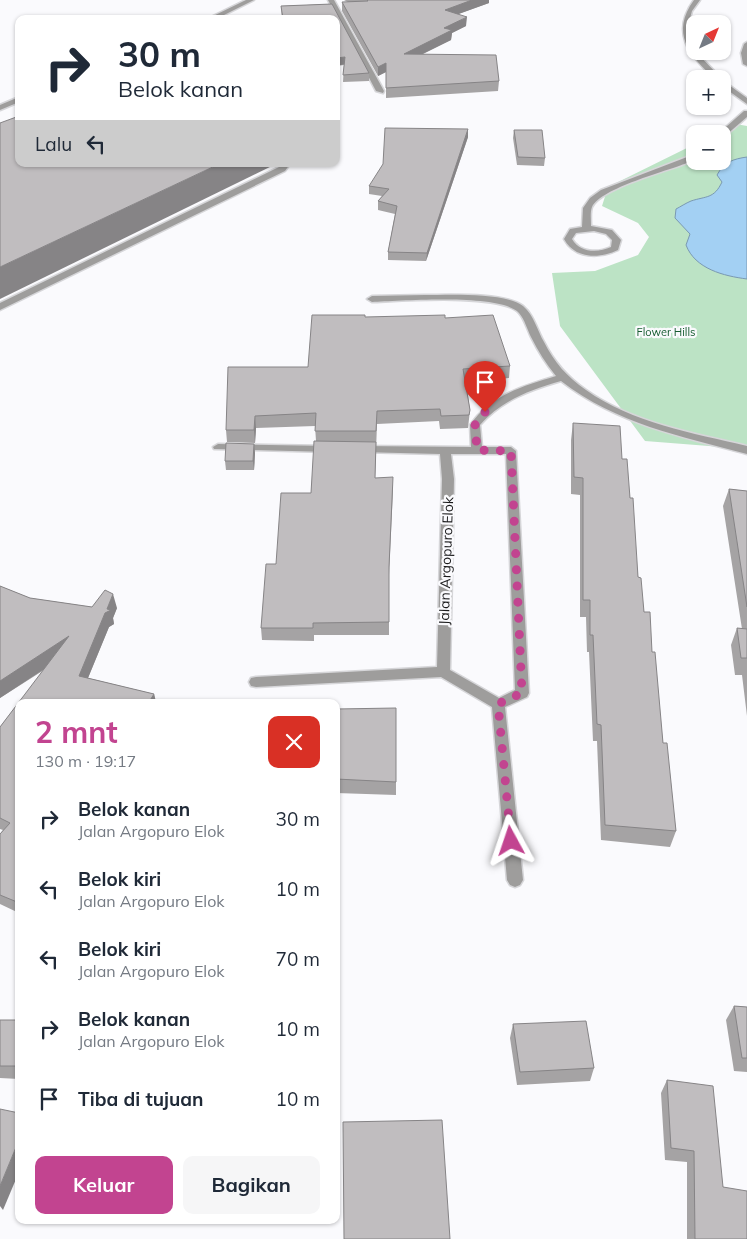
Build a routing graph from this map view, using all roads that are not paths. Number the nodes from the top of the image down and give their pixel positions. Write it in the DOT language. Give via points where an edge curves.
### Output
graph roads {
  1 [pos="251,0"];
  2 [pos="331,0"];
  3 [pos="697,0"];
  4 [pos="219,15"];
  5 [pos="338,15"];
  6 [pos="340,20"];
  7 [pos="747,44"];
  8 [pos="747,64"];
  9 [pos="710,70"];
  10 [pos="731,89"];
  11 [pos="380,91"];
  12 [pos="15,101"];
  13 [pos="747,102"];
  14 [pos="0,108"];
  15 [pos="747,113"];
  16 [pos="731,126"];
  17 [pos="686,160"];
  18 [pos="284,167"];
  19 [pos="586,228"];
  20 [pos="372,299"];
  21 [pos="0,307"];
  22 [pos="563,377"];
  23 [pos="218,447"];
  24 [pos="445,450"];
  25 [pos="477,450"];
  26 [pos="747,450"];
  27 [pos="443,672"];
  28 [pos="256,682"];
  29 [pos="498,704"];
  30 [pos="515,880"];
  1 -- 4 [label="street"];
  2 -- 5 [label="street"];
  3 -- 9 [label="street" via="686,18 686,39 697,58"];
  6 -- 11 [label="street"];
  7 -- 8 [label="street" via="744,53"];
  10 -- 13 [label="street"];
  12 -- 14 [label="street"];
  15 -- 16 [label="street"];
  17 -- 19 [label="street" via="618,185 596,197 587,209"];
  18 -- 21 [label="street"];
  19 -- 19 [label="street" via="609,232 618,244 603,253 579,250 570,243 569,235"];
  20 -- 22 [label="street" via="494,300 518,307"];
  22 -- 25 [label="street" via="517,390 485,412 475,425"];
  22 -- 26 [label="street" via="631,418"];
  23 -- 24 [label="street"];
  24 -- 25 [label="street"];
  24 -- 27 [label="street, Jalan Argopuro Elok" via="448,480"];
  25 -- 29 [label="street" via="511,451 522,693"];
  27 -- 28 [label="street"];
  27 -- 29 [label="street"];
  29 -- 30 [label="street"];
}
